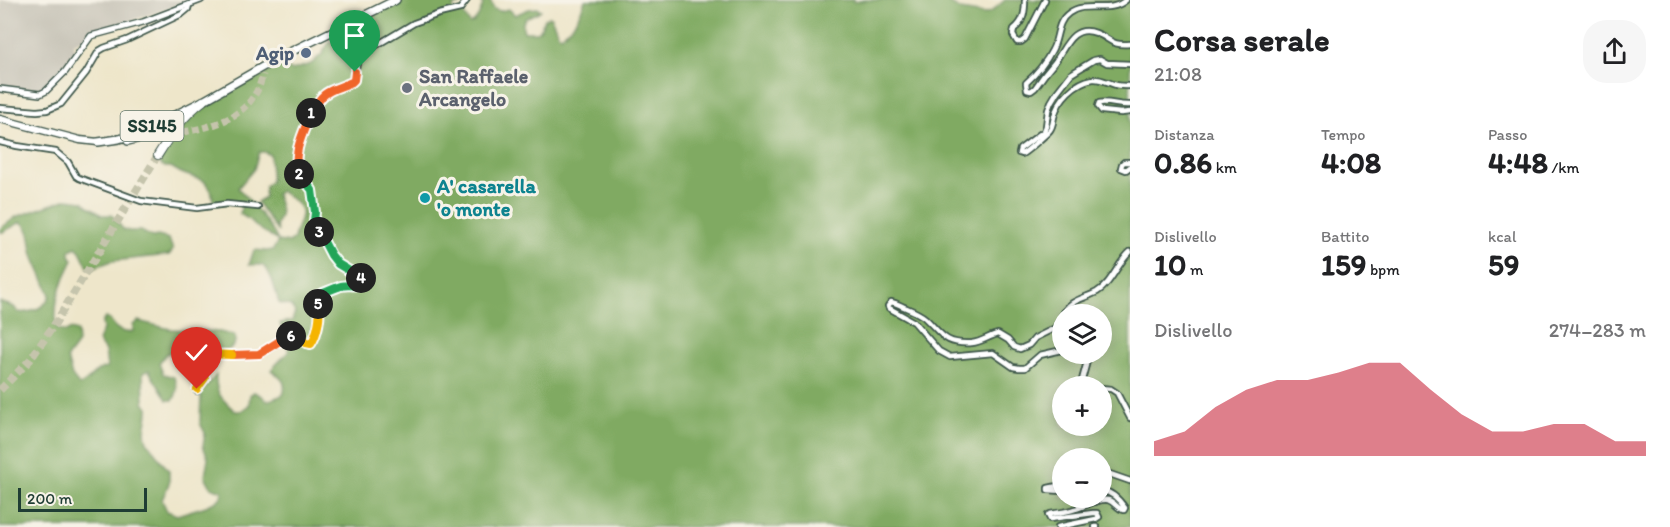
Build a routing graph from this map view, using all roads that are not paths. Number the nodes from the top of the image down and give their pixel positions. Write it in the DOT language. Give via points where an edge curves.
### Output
graph roads {
  1 [pos="201,0"];
  2 [pos="396,0"];
  3 [pos="467,0"];
  4 [pos="1025,0"];
  5 [pos="1045,0"];
  6 [pos="1126,0"];
  7 [pos="189,5"];
  8 [pos="1130,44"];
  9 [pos="280,57"];
  10 [pos="1130,64"];
  11 [pos="263,74"];
  12 [pos="1130,86"];
  13 [pos="0,89"];
  14 [pos="203,101"];
  15 [pos="1130,105"];
  16 [pos="0,108"];
  17 [pos="1130,112"];
  18 [pos="0,119"];
  19 [pos="141,138"];
  20 [pos="0,142"];
  21 [pos="98,142"];
  22 [pos="158,155"];
  23 [pos="1130,162"];
  24 [pos="1130,167"];
  25 [pos="258,207"];
  26 [pos="1130,252"];
  27 [pos="1071,304"];
  28 [pos="1052,330"];
  29 [pos="1052,353"];
  30 [pos="1112,390"];
  31 [pos="197,392"];
  32 [pos="1130,417"];
  33 [pos="1112,475"];
  34 [pos="1130,481"];
  35 [pos="1112,493"];
  36 [pos="1112,503"];
  37 [pos="1079,508"];
  38 [pos="1058,527"];
  1 -- 7 [label="street"];
  2 -- 9 [label="main road, SS145"];
  3 -- 31 [label="street" via="460,9 414,23 365,52 356,64 354,80 327,91 319,100 303,135 297,171 312,190 314,221 331,255 362,279 361,284 339,286 314,297 320,309 311,344 288,336 259,354 182,353 182,358 205,378"];
  4 -- 5 [label="street" via="1023,17 1014,29 1017,42 1025,39"];
  6 -- 8 [label="street" via="1107,8 1078,8 1065,16 1052,51 1026,83 1027,90 1035,88 1066,42 1077,34 1093,32 1113,44"];
  7 -- 13 [label="street" via="91,36 46,92"];
  7 -- 16 [label="street" via="182,14 99,51 61,104 37,111"];
  9 -- 11 [label="main road, SS145"];
  9 -- 14 [label="main road, SS145"];
  10 -- 12 [label="street" via="1094,60 1071,74 1051,102 1044,130 1019,153 1028,151 1053,127 1061,101 1078,85 1098,79"];
  14 -- 21 [label="main road, SS145" via="137,134"];
  14 -- 22 [label="highway" via="179,122"];
  15 -- 17 [label="street" via="1105,102 1098,106 1102,111"];
  18 -- 21 [label="main road, SS145"];
  19 -- 21 [label="main road, SS145"];
  20 -- 25 [label="street" via="56,152 76,176 141,201 197,208 226,204"];
  23 -- 24 [label="street" via="1124,162 1121,168"];
  26 -- 27 [label="street" via="1106,285"];
  28 -- 29 [label="street" via="1020,349 998,334 983,341 957,342 940,336 915,311 891,302 888,306 914,322 939,351 950,357 993,353 1013,367 1025,368 1040,356"];
  30 -- 32 [label="street"];
  33 -- 34 [label="street"];
  35 -- 36 [label="street" via="1125,508 1120,510"];
  37 -- 38 [label="street" via="1048,518 1093,513 1099,517"];
}
